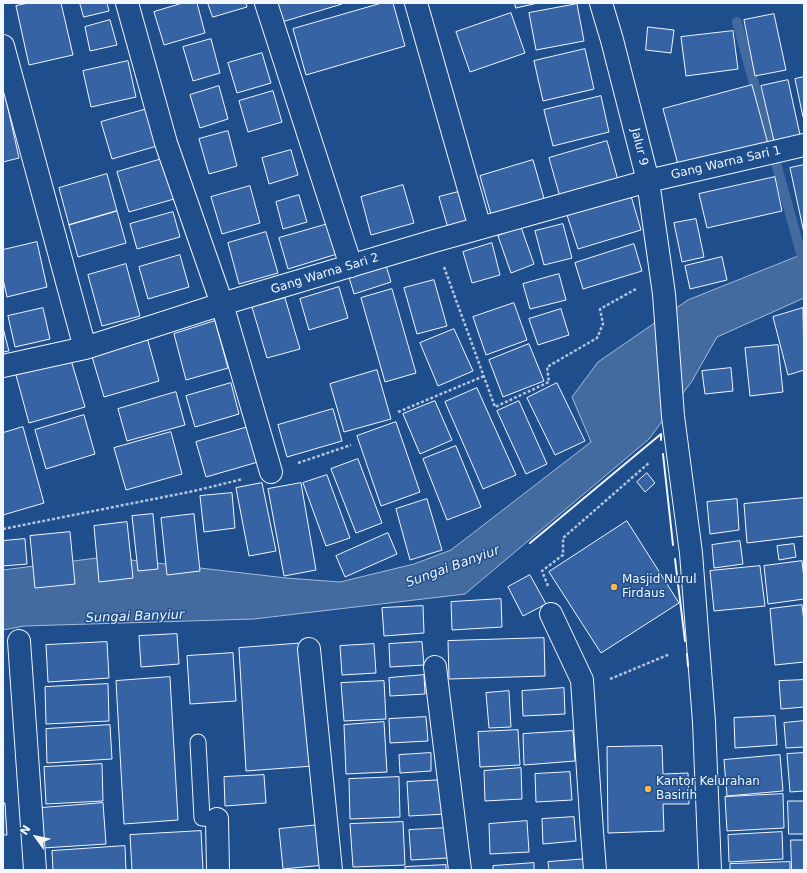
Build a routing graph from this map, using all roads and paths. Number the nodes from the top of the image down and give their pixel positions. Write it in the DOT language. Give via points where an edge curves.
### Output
graph roads {
  1 [pos="127,3"];
  2 [pos="266,3"];
  3 [pos="416,3"];
  4 [pos="601,3"];
  5 [pos="3,46"];
  6 [pos="804,145"];
  7 [pos="648,181"];
  8 [pos="480,228"];
  9 [pos="434,241"];
  10 [pos="351,266"];
  11 [pos="662,285"];
  12 [pos="222,304"];
  13 [pos="85,348"];
  14 [pos="3,366"];
  15 [pos="484,376"];
  16 [pos="398,412"];
  17 [pos="675,439"];
  18 [pos="351,445"];
  19 [pos="272,472"];
  20 [pos="3,529"];
  21 [pos="551,614"];
  22 [pos="19,641"];
  23 [pos="698,643"];
  24 [pos="309,649"];
  25 [pos="435,667"];
  26 [pos="582,690"];
  27 [pos="198,742"];
  28 [pos="217,819"];
  29 [pos="36,870"];
  30 [pos="218,870"];
  31 [pos="331,870"];
  32 [pos="460,870"];
  33 [pos="595,870"];
  34 [pos="710,870"];
  1 -- 12 [label="street" via="166,143"];
  2 -- 10 [label="street"];
  3 -- 8 [label="street"];
  4 -- 7 [label="street, Jalur 9"];
  5 -- 13 [label="street"];
  6 -- 7 [label="street, Gang Warna Sari 1"];
  7 -- 8 [label="street, Gang Warna Sari 2"];
  7 -- 11 [label="street, Jalur 9"];
  8 -- 9 [label="street, Gang Warna Sari 2"];
  9 -- 10 [label="street, Gang Warna Sari 2"];
  9 -- 15 [label="path"];
  10 -- 12 [label="street, Gang Warna Sari 2"];
  11 -- 15 [label="path" via="600,309 603,324 597,338 547,367 549,382 495,407"];
  11 -- 17 [label="street, Jalur 9"];
  12 -- 13 [label="street, Gang Warna Sari 2"];
  12 -- 19 [label="street"];
  13 -- 14 [label="street, Gang Warna Sari 2"];
  15 -- 16 [label="path"];
  17 -- 21 [label="path" via="563,538 563,555 542,570 556,606"];
  17 -- 23 [label="street, Jalur 9" via="691,553"];
  18 -- 19 [label="path"];
  19 -- 20 [label="path" via="194,491"];
  21 -- 26 [label="street" via="582,680"];
  22 -- 29 [label="street"];
  23 -- 26 [label="path"];
  23 -- 34 [label="street, Jalur 9"];
  24 -- 31 [label="street"];
  25 -- 32 [label="street"];
  26 -- 33 [label="street"];
  27 -- 28 [label="lane" via="202,818"];
  28 -- 30 [label="street"];
}
